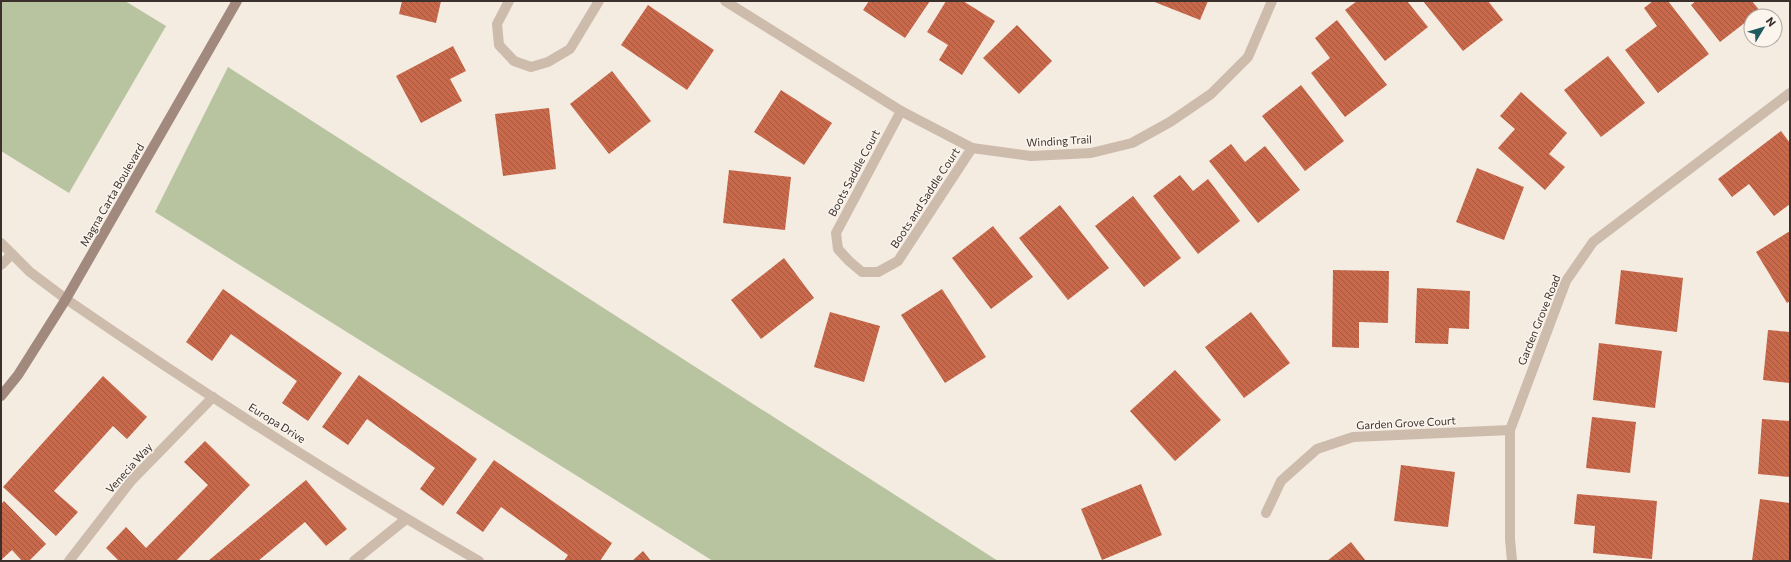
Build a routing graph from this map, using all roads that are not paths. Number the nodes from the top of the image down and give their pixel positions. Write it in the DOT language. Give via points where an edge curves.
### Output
graph roads {
  1 [pos="237,1"];
  2 [pos="508,1"];
  3 [pos="599,1"];
  4 [pos="725,1"];
  5 [pos="1272,1"];
  6 [pos="1790,93"];
  7 [pos="901,111"];
  8 [pos="972,148"];
  9 [pos="1,243"];
  10 [pos="12,254"];
  11 [pos="898,262"];
  12 [pos="1,265"];
  13 [pos="66,299"];
  14 [pos="1,396"];
  15 [pos="213,397"];
  16 [pos="1510,430"];
  17 [pos="1266,513"];
  18 [pos="406,519"];
  19 [pos="69,561"];
  20 [pos="354,561"];
  21 [pos="479,561"];
  22 [pos="1512,561"];
  1 -- 13 [label="street, Magna Carta Boulevard"];
  2 -- 3 [label="street" via="497,24 499,45 514,61 531,67 548,62 570,48"];
  4 -- 7 [label="street, Winding Trail"];
  5 -- 8 [label="street, Winding Trail" via="1248,57 1211,94 1132,144 1091,153 1031,156"];
  6 -- 16 [label="street, Garden Grove Road" via="1593,242 1566,281"];
  7 -- 8 [label="street, Winding Trail"];
  7 -- 11 [label="street, Boots Saddle Court" via="836,233 838,249 862,272 878,272"];
  8 -- 11 [label="street, Boots and Saddle Court"];
  9 -- 10 [label="street, Europa Drive"];
  10 -- 12 [label="street"];
  10 -- 13 [label="street, Europa Drive" via="30,272"];
  13 -- 14 [label="street, Magna Carta Boulevard" via="18,375"];
  13 -- 15 [label="street, Europa Drive"];
  15 -- 18 [label="street, Europa Drive"];
  15 -- 19 [label="street, Venecia Way" via="131,481"];
  16 -- 17 [label="street, Garden Grove Court" via="1353,437 1318,449 1280,481"];
  16 -- 22 [label="street, Garden Grove Road"];
  18 -- 20 [label="street"];
  18 -- 21 [label="street, Europa Drive"];
}
